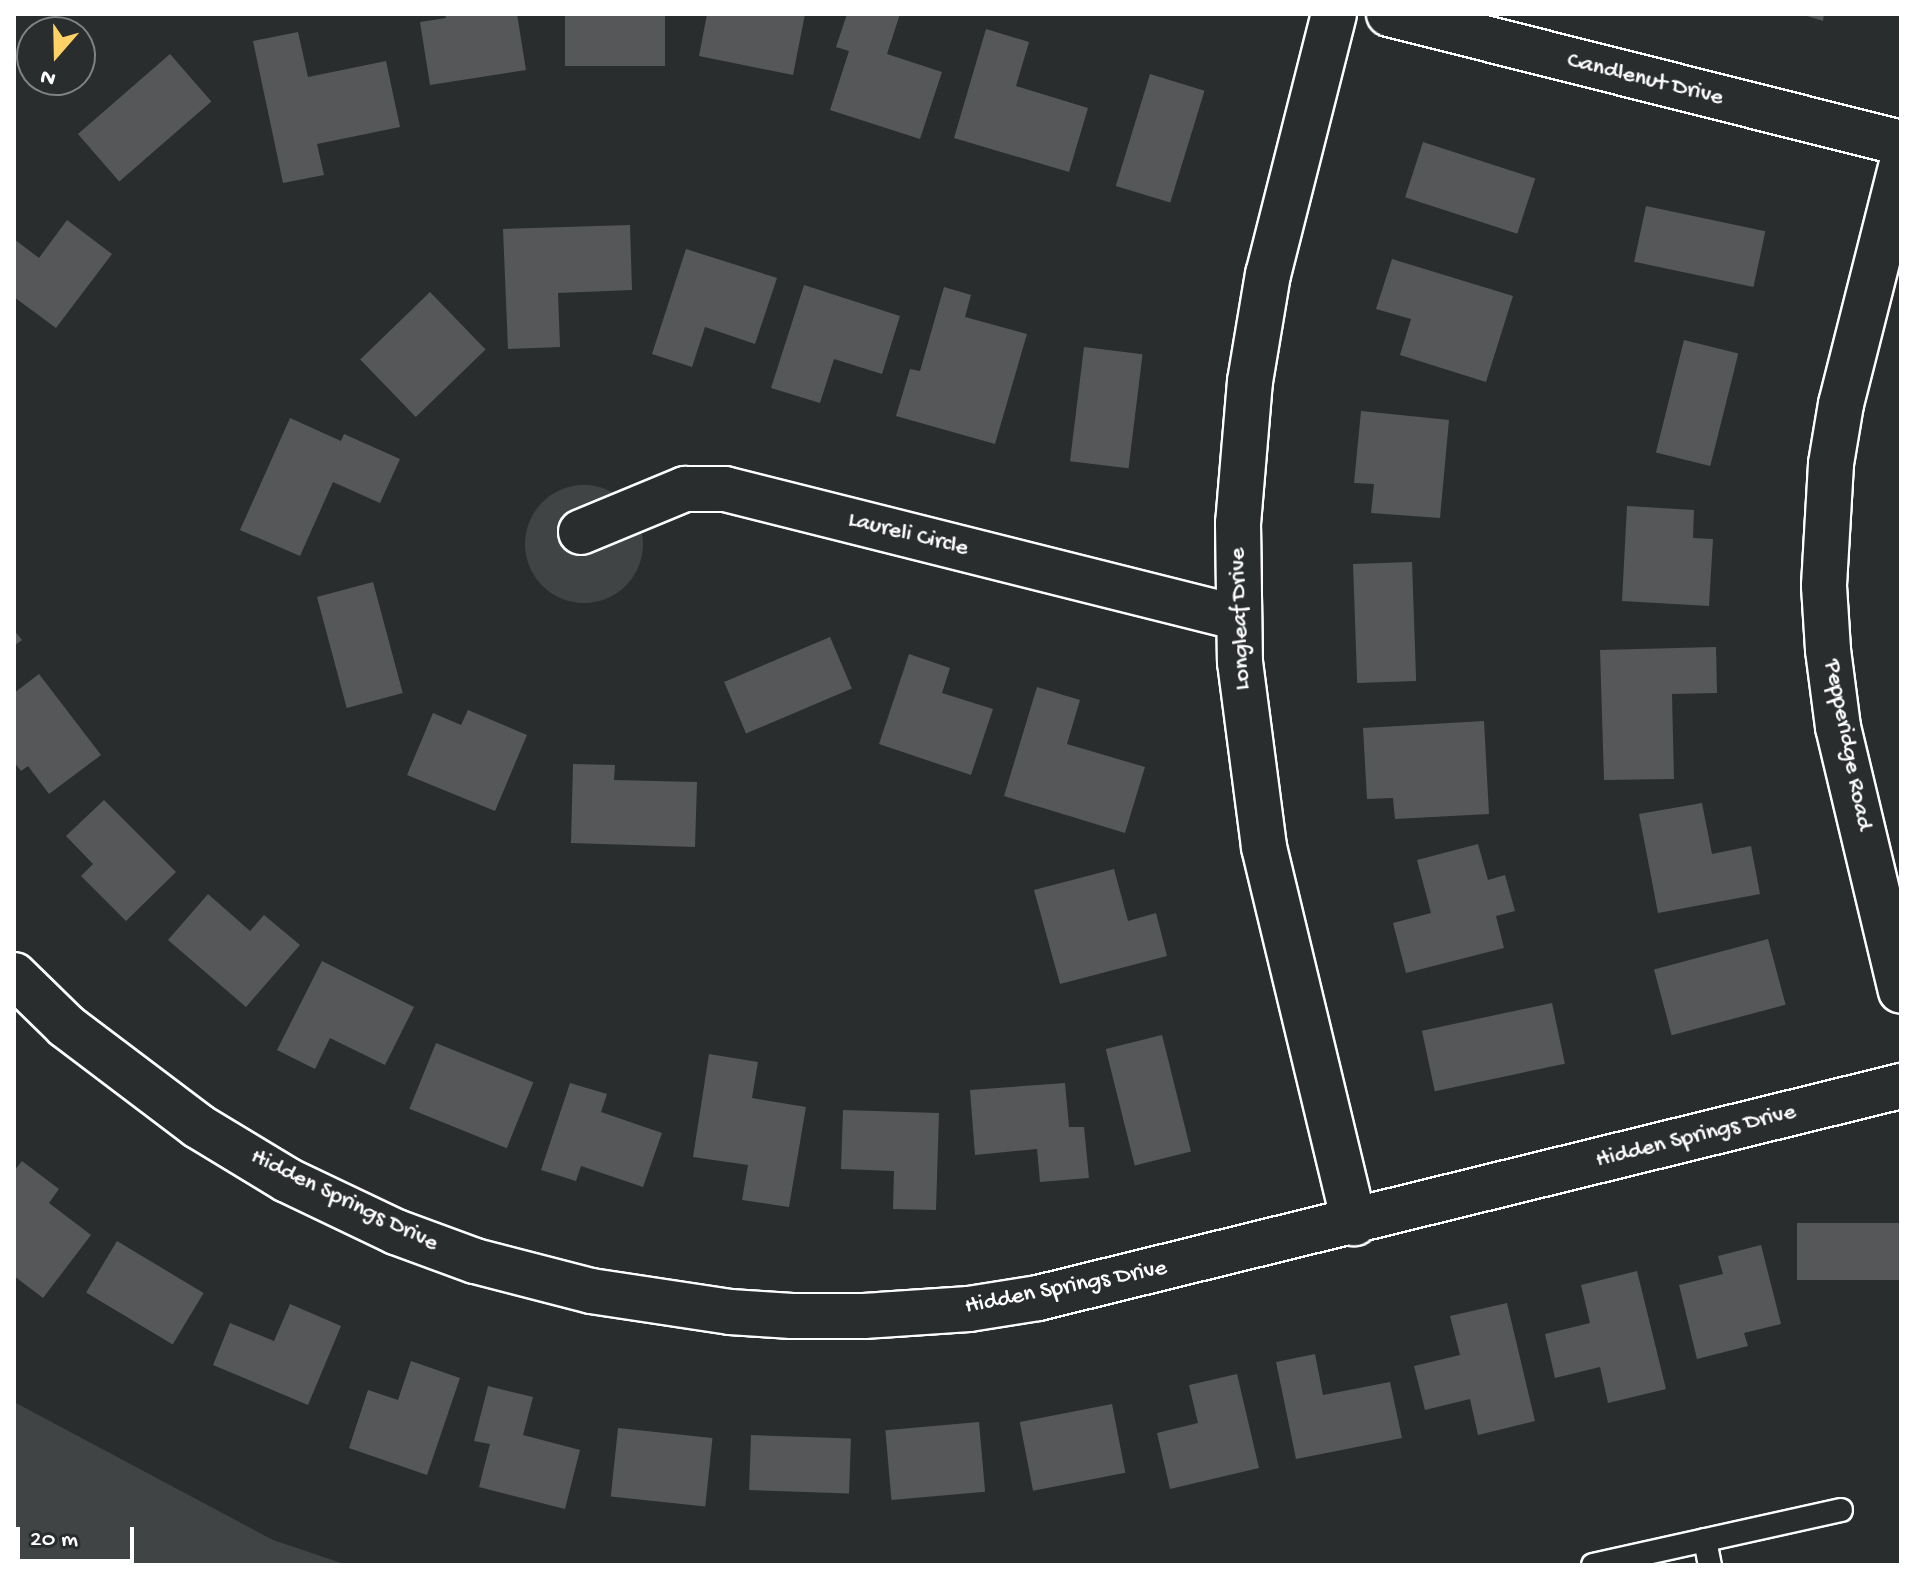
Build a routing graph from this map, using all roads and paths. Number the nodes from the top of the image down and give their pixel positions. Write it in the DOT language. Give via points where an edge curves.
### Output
graph roads {
  1 [pos="1334,14"];
  2 [pos="1389,14"];
  3 [pos="1901,143"];
  4 [pos="1901,167"];
  5 [pos="581,532"];
  6 [pos="1239,618"];
  7 [pos="14,975"];
  8 [pos="1901,991"];
  9 [pos="1901,1086"];
  10 [pos="1354,1223"];
  11 [pos="1841,1510"];
  12 [pos="1705,1540"];
  13 [pos="1593,1565"];
  14 [pos="1710,1565"];
  1 -- 6 [label="street, Longleaf Drive" via="1268,274 1250,381 1238,523"];
  2 -- 3 [label="street, Candlenut Drive"];
  4 -- 8 [label="street, Pepperidge Road" via="1841,404 1831,464 1824,586 1838,727"];
  5 -- 6 [label="street, Laureli Circle" via="685,489 725,489"];
  6 -- 10 [label="street, Longleaf Drive" via="1250,756 1264,847"];
  7 -- 10 [label="street, Hidden Springs Drive" via="118,1069 287,1180 396,1232 475,1261 591,1291 792,1316 969,1309 1140,1275"];
  9 -- 10 [label="street, Hidden Springs Drive"];
  11 -- 12 [label="lane"];
  12 -- 13 [label="lane"];
  12 -- 14 [label="lane"];
}
